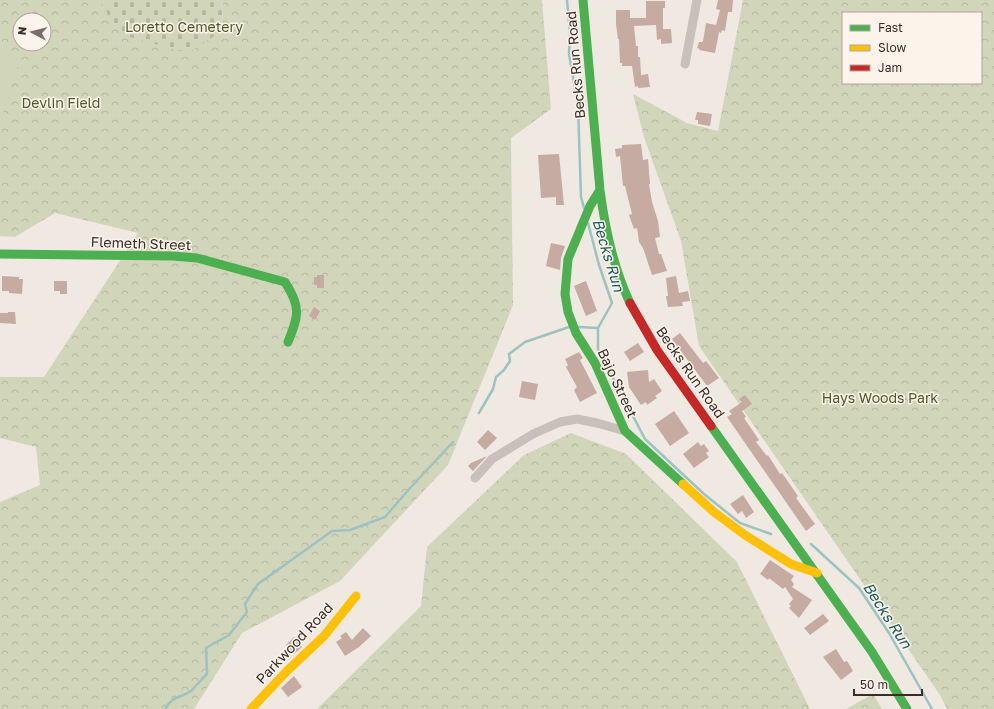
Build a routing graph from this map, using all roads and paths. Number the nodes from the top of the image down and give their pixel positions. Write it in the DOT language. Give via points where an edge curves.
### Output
graph roads {
  1 [pos="583,0"];
  2 [pos="697,0"];
  3 [pos="685,64"];
  4 [pos="600,190"];
  5 [pos="0,254"];
  6 [pos="288,342"];
  7 [pos="625,431"];
  8 [pos="474,478"];
  9 [pos="817,573"];
  10 [pos="356,596"];
  11 [pos="251,709"];
  12 [pos="907,709"];
  1 -- 4 [label="street, Becks Run Road"];
  2 -- 3 [label="street"];
  4 -- 7 [label="street, Bajo Street" via="590,206 568,258 565,294 576,333 595,363"];
  4 -- 9 [label="street, Becks Run Road" via="611,251 632,308 657,350"];
  5 -- 6 [label="street, Flemeth Street" via="197,258 285,282 295,298 297,310 295,325"];
  7 -- 8 [label="street" via="577,419 560,422 533,434 492,459"];
  7 -- 9 [label="street, Bajo Street" via="714,512 745,535 790,564"];
  9 -- 12 [label="street, Becks Run Road" via="872,652"];
  10 -- 11 [label="street, Parkwood Road" via="324,636"];
}
